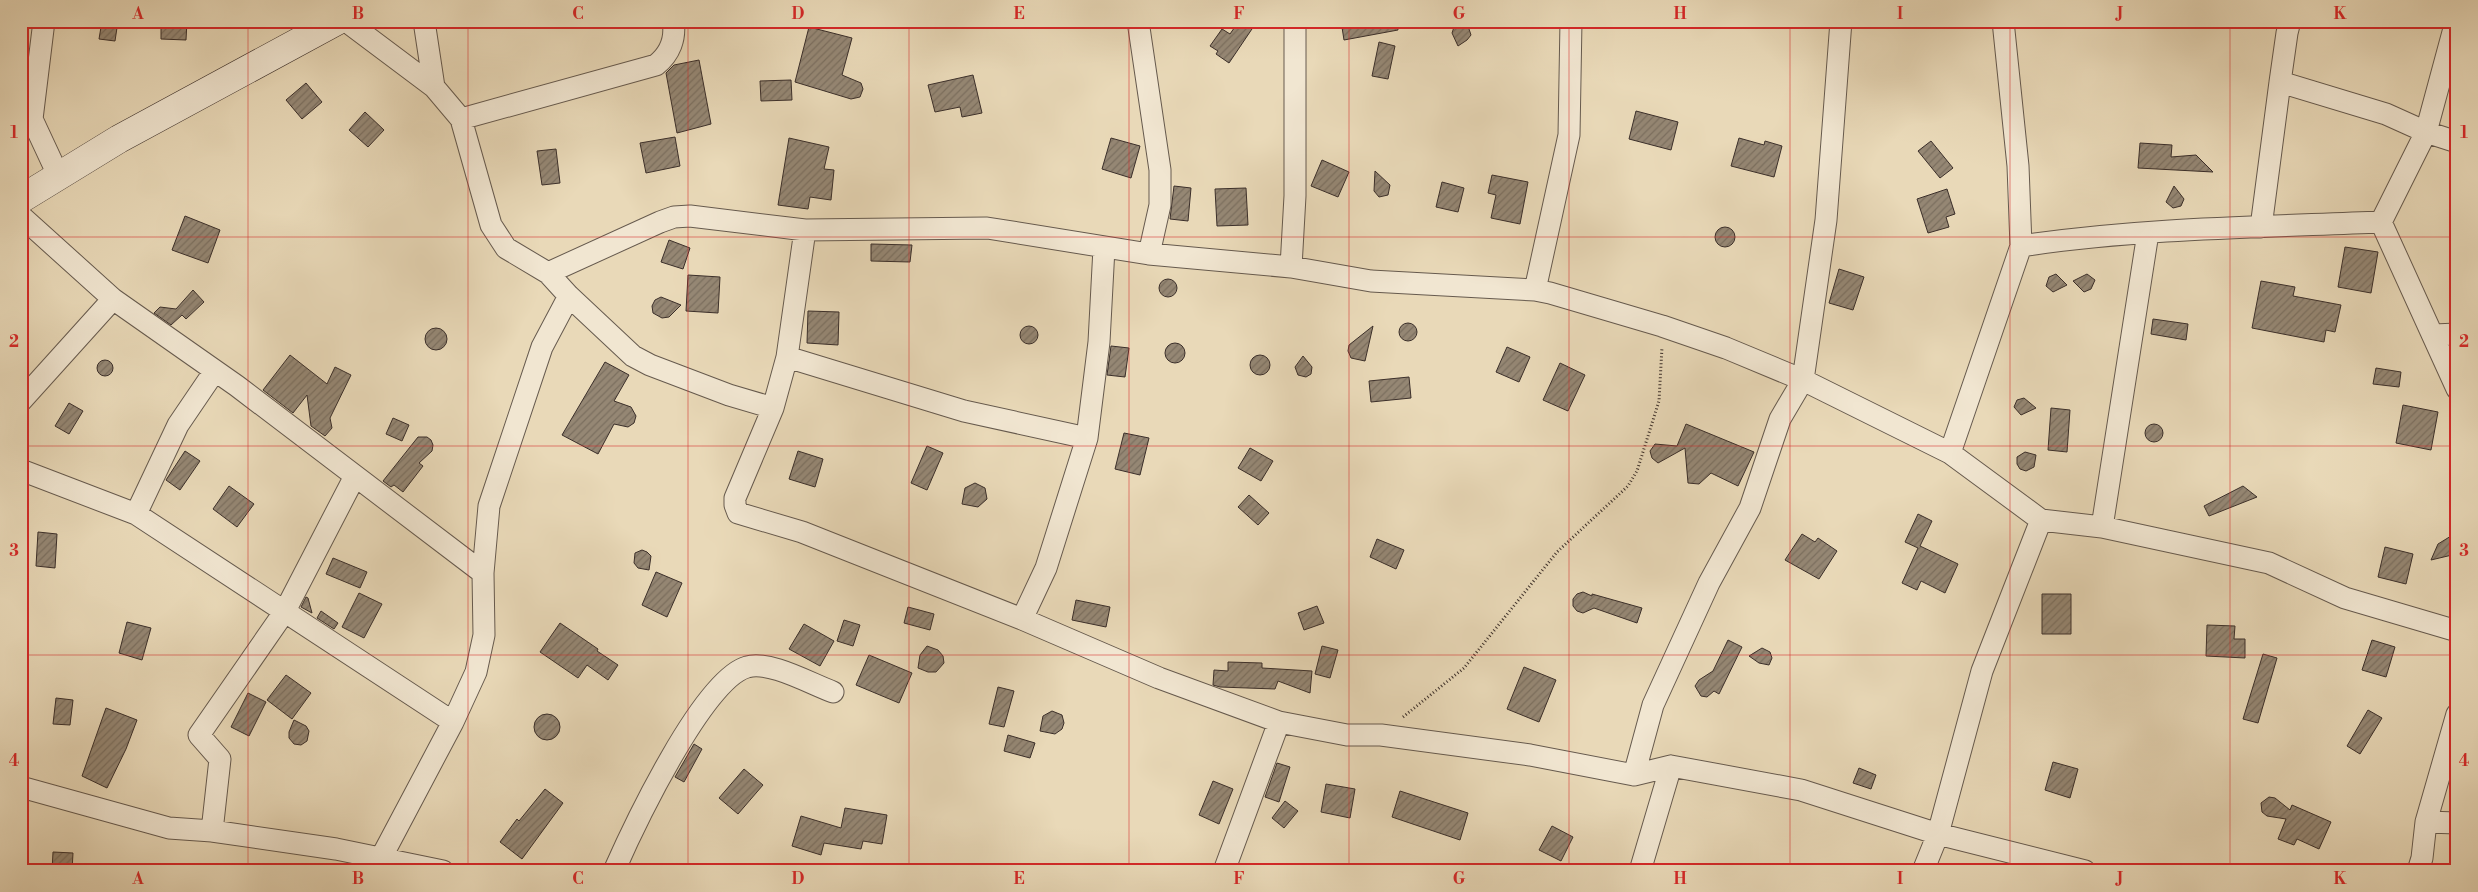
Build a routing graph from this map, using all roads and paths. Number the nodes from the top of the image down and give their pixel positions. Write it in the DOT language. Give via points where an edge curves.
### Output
graph roads {
  1 [pos="44,21"];
  2 [pos="337,21"];
  3 [pos="346,21"];
  4 [pos="424,21"];
  5 [pos="673,21"];
  6 [pos="1139,21"];
  7 [pos="1295,21"];
  8 [pos="1571,21"];
  9 [pos="1841,21"];
  10 [pos="2003,21"];
  11 [pos="2290,21"];
  12 [pos="2456,21"];
  13 [pos="2280,82"];
  14 [pos="434,86"];
  15 [pos="27,119"];
  16 [pos="461,119"];
  17 [pos="2426,132"];
  18 [pos="2457,142"];
  19 [pos="59,178"];
  20 [pos="21,200"];
  21 [pos="21,216"];
  22 [pos="2381,222"];
  23 [pos="2261,227"];
  24 [pos="805,230"];
  25 [pos="2148,233"];
  26 [pos="2021,246"];
  27 [pos="1104,248"];
  28 [pos="1149,254"];
  29 [pos="1292,268"];
  30 [pos="548,273"];
  31 [pos="1535,290"];
  32 [pos="569,296"];
  33 [pos="113,299"];
  34 [pos="1662,326"];
  35 [pos="2457,334"];
  36 [pos="2434,335"];
  37 [pos="787,357"];
  38 [pos="214,372"];
  39 [pos="1803,380"];
  40 [pos="2457,389"];
  41 [pos="21,401"];
  42 [pos="773,408"];
  43 [pos="1087,438"];
  44 [pos="1950,453"];
  45 [pos="21,470"];
  46 [pos="355,476"];
  47 [pos="136,514"];
  48 [pos="2041,520"];
  49 [pos="2102,527"];
  50 [pos="484,573"];
  51 [pos="285,611"];
  52 [pos="1022,619"];
  53 [pos="2457,631"];
  54 [pos="833,692"];
  55 [pos="2457,714"];
  56 [pos="453,722"];
  57 [pos="1279,722"];
  58 [pos="1381,735"];
  59 [pos="1671,766"];
  60 [pos="1634,775"];
  61 [pos="21,787"];
  62 [pos="2426,822"];
  63 [pos="2457,823"];
  64 [pos="212,830"];
  65 [pos="1938,834"];
  66 [pos="379,864"];
  67 [pos="443,871"];
  68 [pos="614,871"];
  69 [pos="1224,871"];
  70 [pos="1640,871"];
  71 [pos="1923,871"];
  72 [pos="2085,871"];
  73 [pos="2418,871"];
  1 -- 15 [label="street"];
  2 -- 19 [label="street" via="119,139"];
  3 -- 14 [label="street"];
  4 -- 14 [label="street"];
  5 -- 16 [label="street" via="669,50 656,65"];
  6 -- 28 [label="street" via="1160,170 1160,205"];
  7 -- 29 [label="street" via="1296,196"];
  8 -- 31 [label="street" via="1568,134"];
  9 -- 39 [label="street" via="1826,220"];
  10 -- 26 [label="street" via="2018,166"];
  11 -- 13 [label="street"];
  12 -- 17 [label="street"];
  13 -- 17 [label="street" via="2386,114"];
  13 -- 23 [label="street"];
  14 -- 16 [label="street"];
  15 -- 19 [label="street"];
  16 -- 30 [label="street" via="491,225 514,254"];
  17 -- 18 [label="street"];
  17 -- 22 [label="street"];
  19 -- 20 [label="street"];
  21 -- 33 [label="street"];
  22 -- 23 [label="street"];
  22 -- 36 [label="street"];
  23 -- 25 [label="street"];
  24 -- 27 [label="street" via="987,228"];
  24 -- 30 [label="street" via="690,216 674,217"];
  24 -- 37 [label="street"];
  25 -- 26 [label="street"];
  25 -- 49 [label="street"];
  26 -- 44 [label="street"];
  27 -- 28 [label="street"];
  27 -- 43 [label="street" via="1099,342"];
  28 -- 29 [label="street"];
  29 -- 31 [label="street" via="1371,281"];
  30 -- 32 [label="street"];
  31 -- 34 [label="street"];
  32 -- 42 [label="street" via="633,356 650,365"];
  32 -- 50 [label="street" via="542,347 489,506"];
  33 -- 38 [label="street"];
  33 -- 41 [label="street"];
  34 -- 39 [label="street"];
  34 -- 58 [label="path" via="1659,401 1637,471 1628,486 1558,552 1464,668"];
  35 -- 36 [label="street"];
  36 -- 40 [label="street"];
  37 -- 42 [label="street"];
  37 -- 43 [label="street" via="964,411"];
  38 -- 46 [label="street"];
  38 -- 47 [label="street" via="178,425"];
  39 -- 44 [label="street"];
  39 -- 60 [label="street" via="1780,419 1750,508 1710,583 1653,705"];
  42 -- 52 [label="street" via="736,498 738,513 802,532"];
  43 -- 52 [label="street" via="1046,568"];
  44 -- 48 [label="street"];
  45 -- 47 [label="street"];
  46 -- 50 [label="street"];
  46 -- 51 [label="street"];
  47 -- 51 [label="street"];
  48 -- 49 [label="street"];
  48 -- 65 [label="street" via="1982,671"];
  49 -- 53 [label="street" via="2269,563 2345,598"];
  50 -- 56 [label="street" via="481,655"];
  51 -- 56 [label="street"];
  51 -- 64 [label="street" via="199,735 220,759"];
  52 -- 57 [label="street" via="1159,678"];
  54 -- 68 [label="street" via="765,666 746,667 722,682 648,796"];
  55 -- 62 [label="street"];
  56 -- 66 [label="street"];
  57 -- 58 [label="street" via="1347,735"];
  57 -- 69 [label="street"];
  58 -- 60 [label="street" via="1530,755"];
  59 -- 60 [label="street"];
  59 -- 65 [label="street" via="1801,790"];
  59 -- 70 [label="street"];
  61 -- 64 [label="street" via="169,828"];
  62 -- 63 [label="street"];
  62 -- 73 [label="street"];
  64 -- 66 [label="street" via="336,849"];
  65 -- 71 [label="street"];
  65 -- 72 [label="street"];
  66 -- 67 [label="street"];
}
